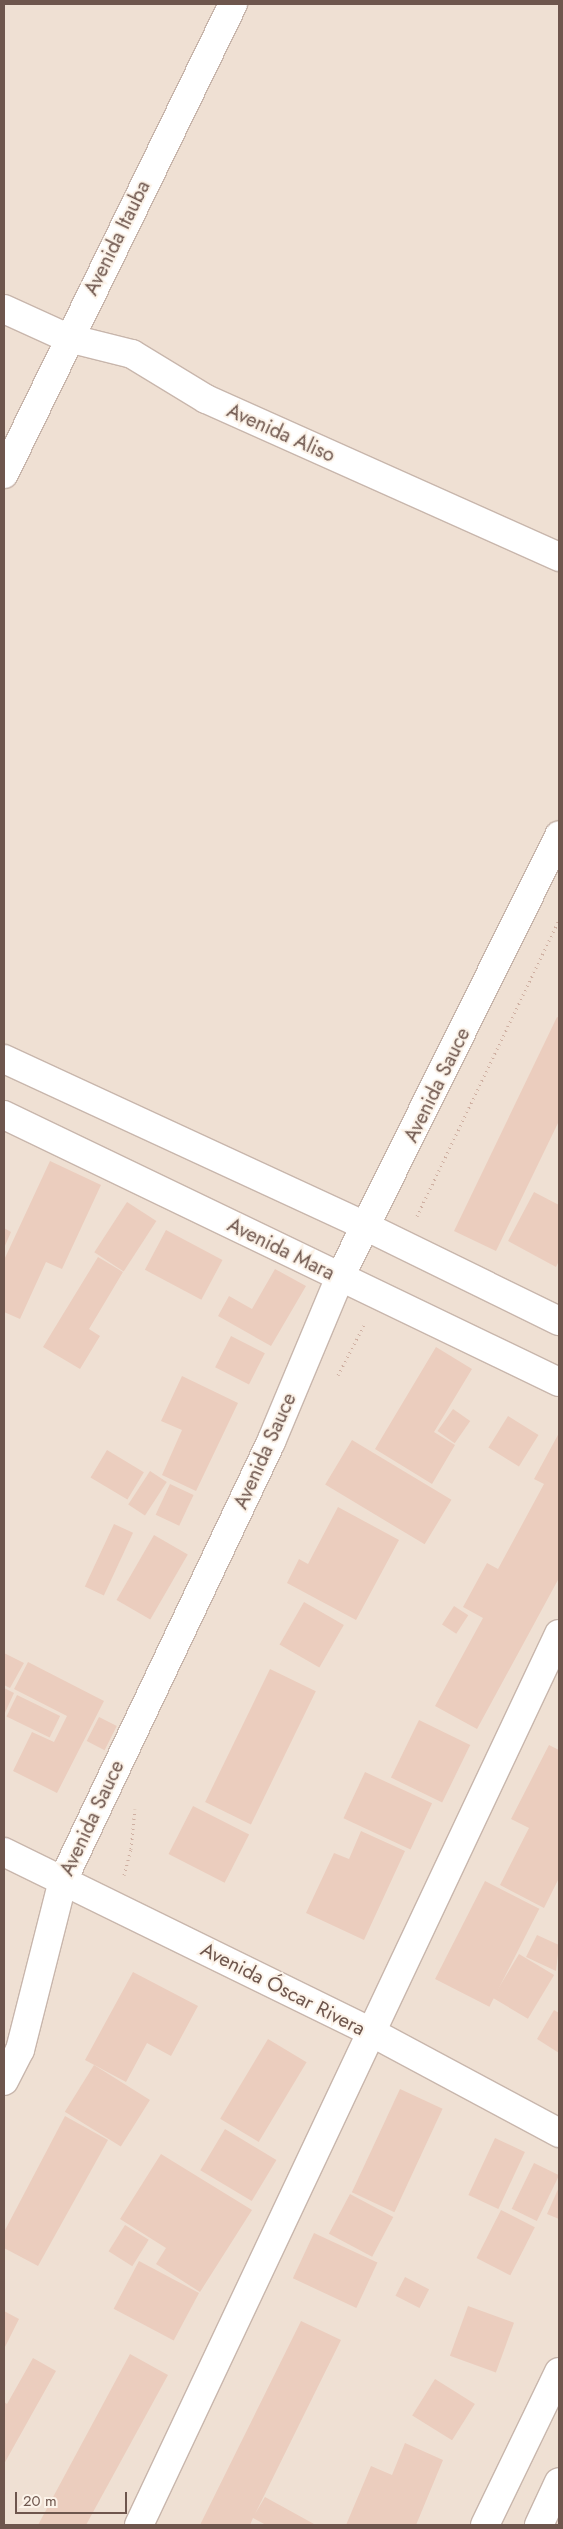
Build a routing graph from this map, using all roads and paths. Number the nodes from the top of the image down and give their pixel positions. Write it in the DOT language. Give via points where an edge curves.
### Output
graph roads {
  1 [pos="233,4"];
  2 [pos="4,309"];
  3 [pos="68,338"];
  4 [pos="4,474"];
  5 [pos="559,557"];
  6 [pos="559,835"];
  7 [pos="4,1059"];
  8 [pos="4,1115"];
  9 [pos="367,1226"];
  10 [pos="340,1277"];
  11 [pos="559,1321"];
  12 [pos="559,1382"];
  13 [pos="559,1634"];
  14 [pos="4,1852"];
  15 [pos="63,1880"];
  16 [pos="369,2032"];
  17 [pos="4,2081"];
  18 [pos="559,2133"];
  19 [pos="559,2372"];
  20 [pos="559,2482"];
  21 [pos="139,2525"];
  22 [pos="485,2525"];
  23 [pos="539,2525"];
  1 -- 3 [label="street, Avenida Itauba"];
  2 -- 3 [label="street, Avenida Aliso"];
  3 -- 4 [label="street, Avenida Itauba"];
  3 -- 5 [label="street, Avenida Aliso" via="132,354 206,399"];
  6 -- 9 [label="street, Avenida Sauce"];
  7 -- 9 [label="street"];
  8 -- 10 [label="street, Avenida Mara"];
  9 -- 10 [label="street, Avenida Sauce"];
  9 -- 11 [label="street"];
  10 -- 12 [label="street, Avenida Mara"];
  10 -- 15 [label="street, Avenida Sauce" via="271,1442"];
  13 -- 16 [label="street"];
  14 -- 15 [label="street, Avenida Óscar Rivera"];
  15 -- 16 [label="street, Avenida Óscar Rivera"];
  15 -- 17 [label="street, Avenida Sauce" via="20,2050"];
  16 -- 18 [label="street, Avenida Óscar Rivera"];
  16 -- 21 [label="street"];
  19 -- 22 [label="street"];
  20 -- 23 [label="street"];
}
